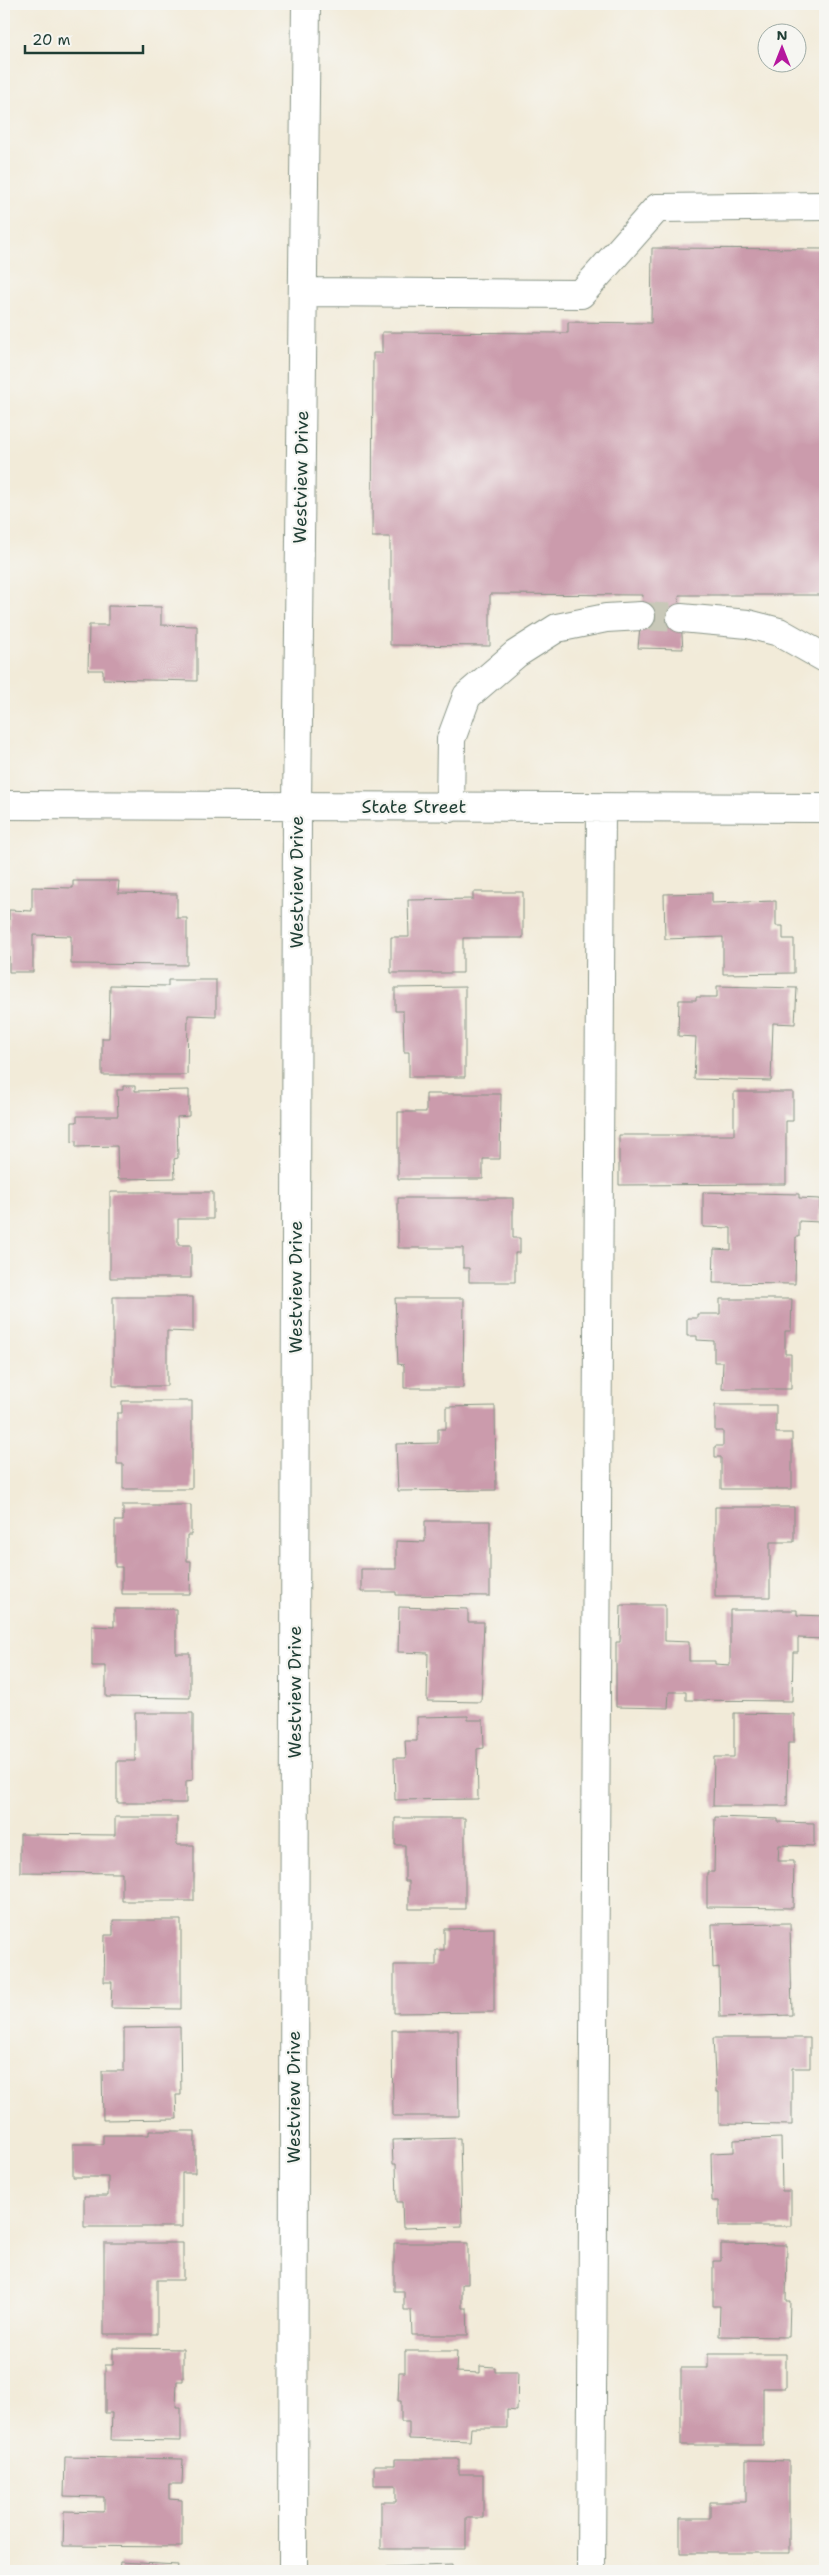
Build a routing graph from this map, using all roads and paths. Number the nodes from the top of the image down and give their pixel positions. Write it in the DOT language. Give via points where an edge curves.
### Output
graph roads {
  1 [pos="306,4"];
  2 [pos="825,206"];
  3 [pos="303,292"];
  4 [pos="641,616"];
  5 [pos="681,618"];
  6 [pos="825,658"];
  7 [pos="4,805"];
  8 [pos="297,807"];
  9 [pos="450,808"];
  10 [pos="601,808"];
  11 [pos="825,808"];
  12 [pos="294,2571"];
  13 [pos="591,2571"];
  1 -- 3 [label="street, Westview Drive"];
  2 -- 3 [label="street" via="658,208 581,294"];
  3 -- 8 [label="street, Westview Drive"];
  4 -- 9 [label="street" via="606,618 557,628 516,654 467,696 451,739"];
  5 -- 6 [label="street" via="748,624 780,632"];
  7 -- 8 [label="street, State Street"];
  8 -- 9 [label="street, State Street"];
  8 -- 12 [label="street, Westview Drive"];
  9 -- 10 [label="street, State Street"];
  10 -- 11 [label="street, State Street"];
  10 -- 13 [label="street"];
}
